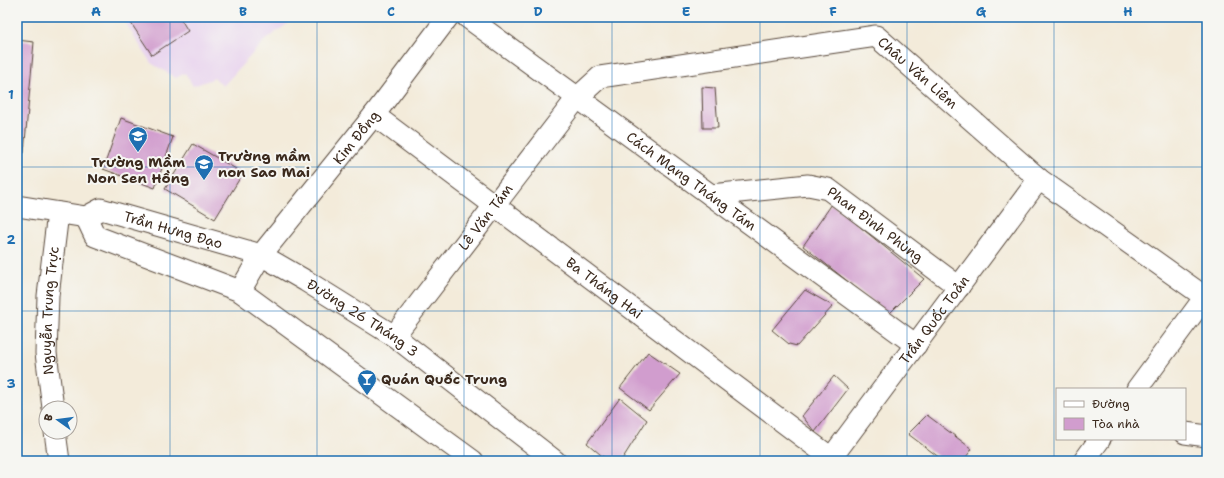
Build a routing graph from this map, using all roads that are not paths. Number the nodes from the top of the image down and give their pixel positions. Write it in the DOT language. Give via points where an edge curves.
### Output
graph roads {
  1 [pos="448,17"];
  2 [pos="466,17"];
  3 [pos="577,98"];
  4 [pos="374,115"];
  5 [pos="1039,179"];
  6 [pos="711,196"];
  7 [pos="17,206"];
  8 [pos="494,206"];
  9 [pos="58,213"];
  10 [pos="86,217"];
  11 [pos="261,255"];
  12 [pos="959,287"];
  13 [pos="240,291"];
  14 [pos="1206,297"];
  15 [pos="394,336"];
  16 [pos="916,345"];
  17 [pos="1138,388"];
  18 [pos="51,400"];
  19 [pos="1186,433"];
  20 [pos="1207,436"];
  21 [pos="56,440"];
  22 [pos="1099,440"];
  23 [pos="832,460"];
  24 [pos="59,461"];
  25 [pos="473,461"];
  26 [pos="555,461"];
  27 [pos="1084,461"];
  1 -- 4 [label="street, Kim Đồng"];
  2 -- 3 [label="street, Cách Mạng Tháng Tám"];
  3 -- 5 [label="street, Châu Văn Liêm" via="600,77 876,36"];
  3 -- 6 [label="street, Cách Mạng Tháng Tám"];
  3 -- 8 [label="street, Lê Văn Tám"];
  4 -- 8 [label="street, Ba Tháng Hai"];
  4 -- 11 [label="street, Kim Đồng"];
  5 -- 12 [label="street, Trần Quốc Toản"];
  5 -- 14 [label="street, Châu Văn Liêm"];
  6 -- 12 [label="street, Phan Đình Phùng" via="808,185 828,189"];
  6 -- 16 [label="street, Cách Mạng Tháng Tám"];
  7 -- 9 [label="street, Trần Hưng Đạo"];
  8 -- 15 [label="street, Lê Văn Tám"];
  8 -- 23 [label="street, Ba Tháng Hai"];
  9 -- 10 [label="street, Trần Hưng Đạo"];
  9 -- 18 [label="street, Nguyễn Trung Trực" via="48,296 46,353"];
  10 -- 11 [label="street, Trần Hưng Đạo" via="101,209"];
  10 -- 13 [label="street, Trần Hưng Đạo" via="95,236"];
  11 -- 13 [label="street, Kim Đồng"];
  11 -- 15 [label="street, Đường 26 Tháng 3"];
  12 -- 16 [label="street, Trần Quốc Toản"];
  13 -- 25 [label="street"];
  14 -- 17 [label="street"];
  15 -- 26 [label="street, Đường 26 Tháng 3"];
  16 -- 23 [label="street, Trần Quốc Toản"];
  19 -- 20 [label="street"];
  21 -- 24 [label="street"];
  22 -- 27 [label="street"];
}
